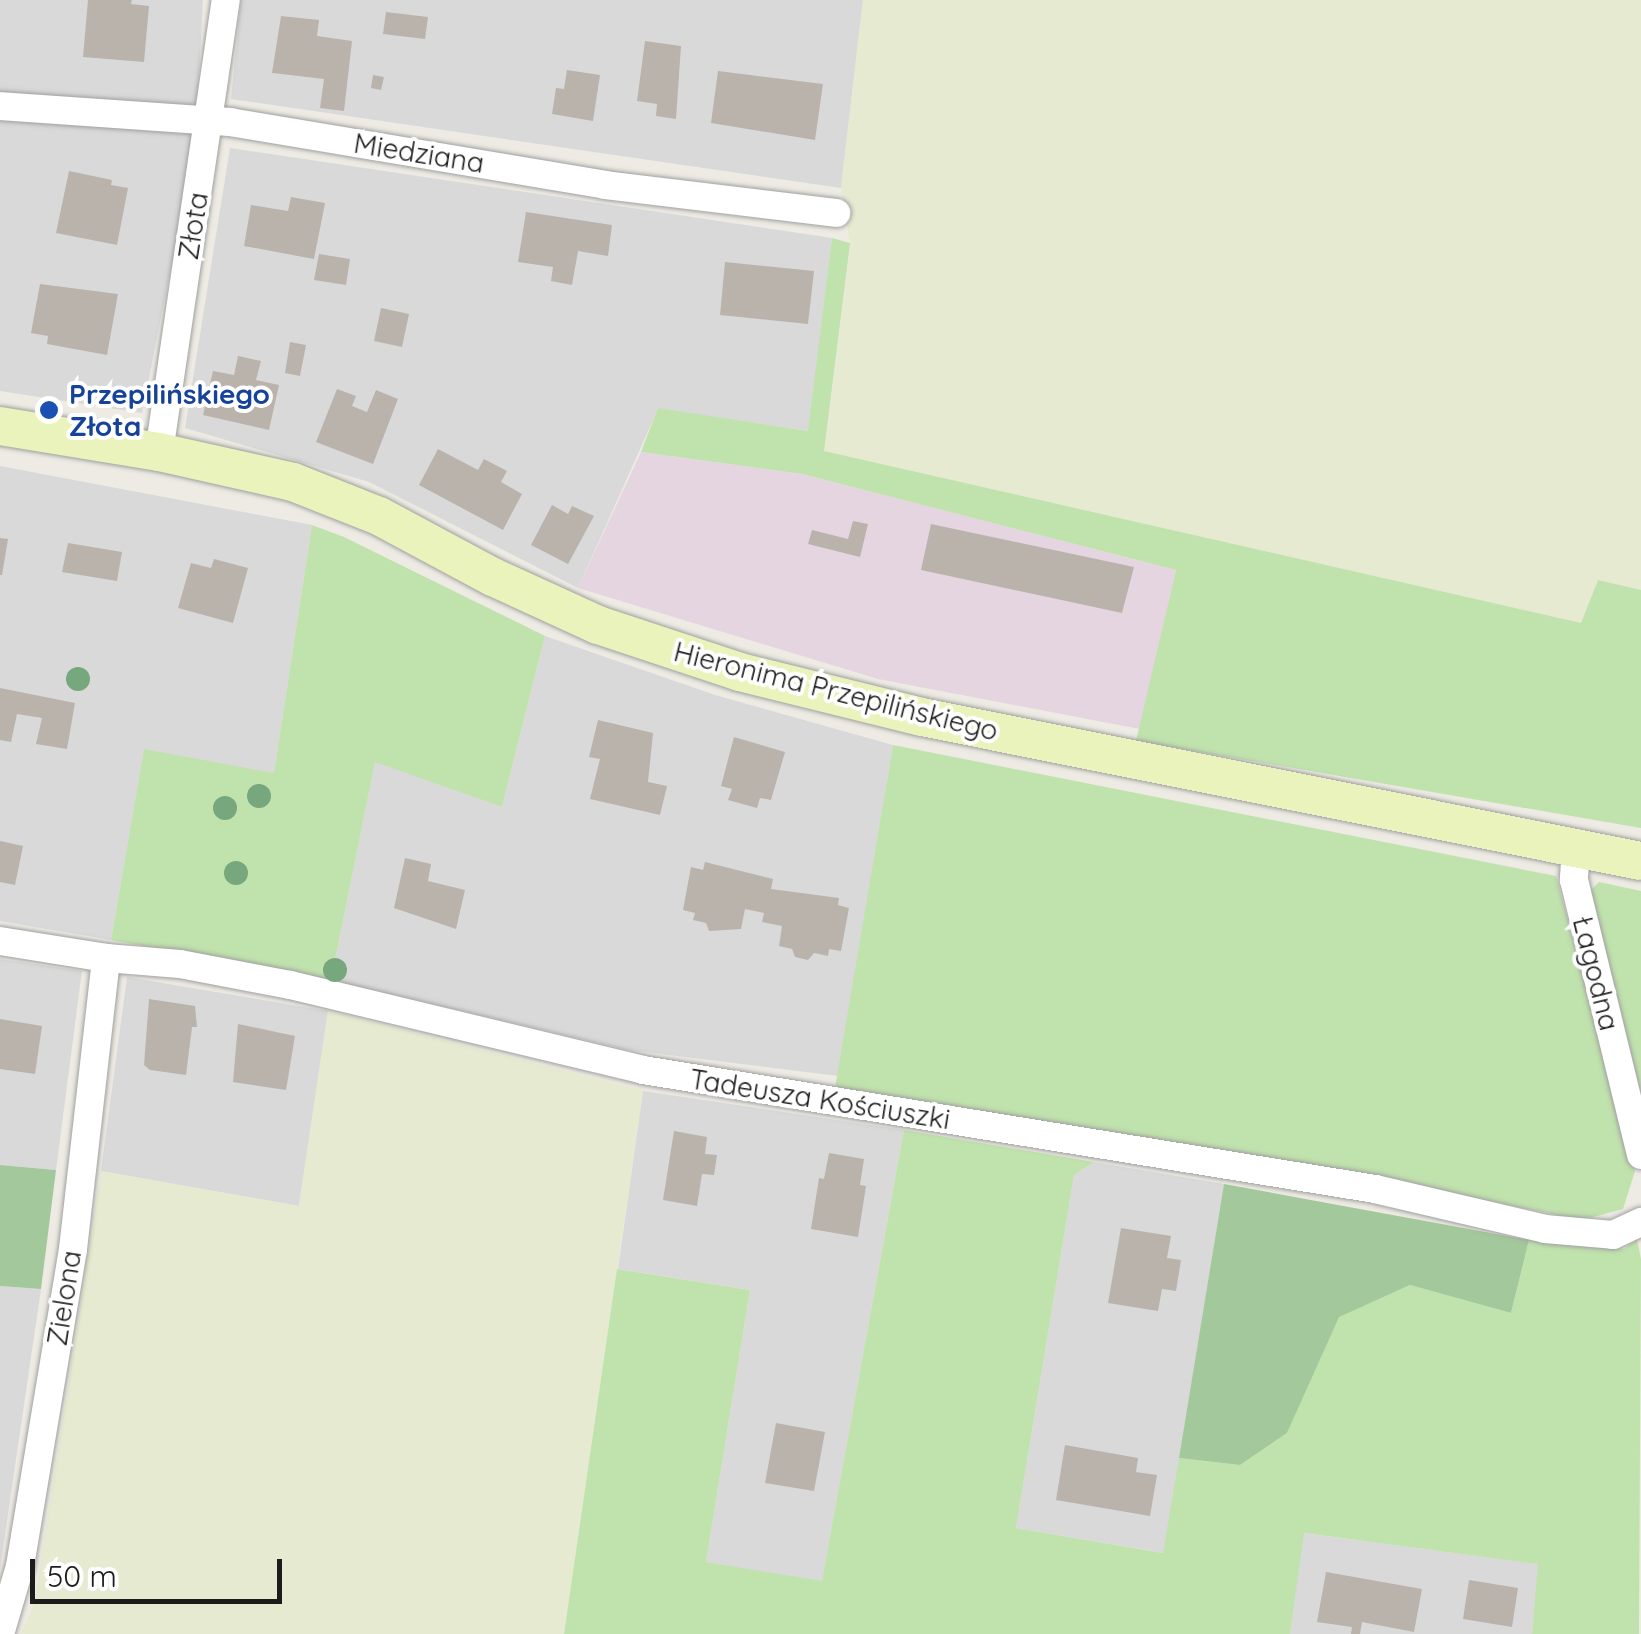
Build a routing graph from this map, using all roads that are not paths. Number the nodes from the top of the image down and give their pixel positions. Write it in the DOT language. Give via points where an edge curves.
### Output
graph roads {
  1 [pos="226,0"];
  2 [pos="0,106"];
  3 [pos="209,122"];
  4 [pos="836,213"];
  5 [pos="0,426"];
  6 [pos="159,452"];
  7 [pos="1576,848"];
  8 [pos="1641,861"];
  9 [pos="0,941"];
  10 [pos="106,958"];
  11 [pos="1641,1155"];
  12 [pos="1641,1222"];
  13 [pos="0,1634"];
  1 -- 3 [label="street, Złota"];
  2 -- 3 [label="street, Miedziana"];
  3 -- 4 [label="street, Miedziana" via="605,185"];
  3 -- 6 [label="street, Złota"];
  5 -- 6 [label="street, Hieronima Przepilińskiego"];
  6 -- 7 [label="street, Hieronima Przepilińskiego" via="336,498 598,624 740,672 958,724"];
  7 -- 8 [label="street, Hieronima Przepilińskiego"];
  7 -- 11 [label="street, Łagodna" via="1574,880"];
  9 -- 10 [label="street, Tadeusza Kościuszki"];
  10 -- 12 [label="street, Tadeusza Kościuszki" via="180,964 290,986 644,1070 1375,1189 1545,1229 1613,1235"];
  10 -- 13 [label="street, Zielona" via="73,1249 20,1566"];
}
